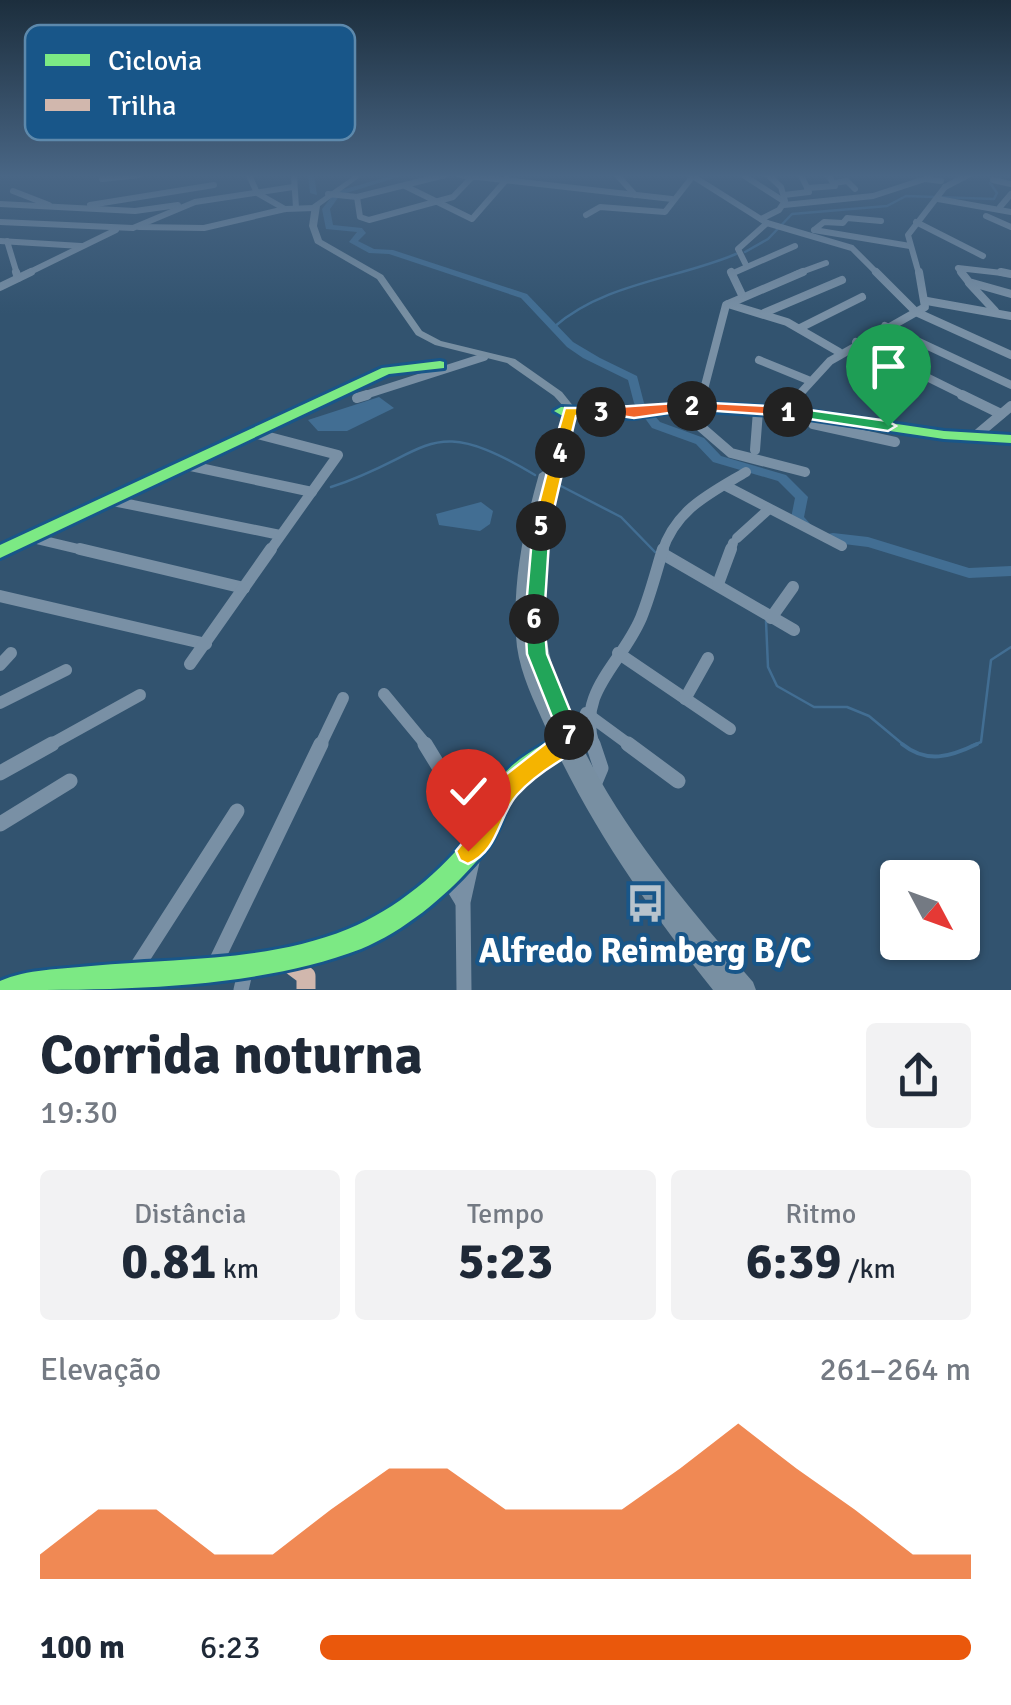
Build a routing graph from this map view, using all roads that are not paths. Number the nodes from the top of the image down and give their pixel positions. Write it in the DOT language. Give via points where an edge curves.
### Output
graph roads {
  1 [pos="150,221"];
  2 [pos="236,221"];
  3 [pos="314,221"];
  4 [pos="315,221"];
  5 [pos="764,221"];
  6 [pos="844,221"];
  7 [pos="0,222"];
  8 [pos="233,222"];
  9 [pos="916,222"];
  10 [pos="118,228"];
  11 [pos="134,228"];
  12 [pos="812,232"];
  13 [pos="4,241"];
  14 [pos="82,246"];
  15 [pos="795,246"];
  16 [pos="910,246"];
  17 [pos="984,256"];
  18 [pos="10,258"];
  19 [pos="749,262"];
  20 [pos="0,263"];
  21 [pos="826,263"];
  22 [pos="1011,274"];
  23 [pos="18,278"];
  24 [pos="842,280"];
  25 [pos="969,282"];
  26 [pos="0,287"];
  27 [pos="1011,294"];
  28 [pos="742,296"];
  29 [pos="862,297"];
  30 [pos="927,300"];
  31 [pos="728,304"];
  32 [pos="753,310"];
  33 [pos="993,310"];
  34 [pos="916,312"];
  35 [pos="764,313"];
  36 [pos="1011,318"];
  37 [pos="885,326"];
  38 [pos="800,328"];
  39 [pos="856,342"];
  40 [pos="840,352"];
  41 [pos="1011,355"];
  42 [pos="484,357"];
  43 [pos="759,360"];
  44 [pos="904,365"];
  45 [pos="440,366"];
  46 [pos="808,380"];
  47 [pos="1011,386"];
  48 [pos="872,388"];
  49 [pos="357,398"];
  50 [pos="1011,406"];
  51 [pos="566,411"];
  52 [pos="758,411"];
  53 [pos="694,412"];
  54 [pos="788,412"];
  55 [pos="808,413"];
  56 [pos="1001,414"];
  57 [pos="858,420"];
  58 [pos="253,433"];
  59 [pos="860,435"];
  60 [pos="973,438"];
  61 [pos="1011,440"];
  62 [pos="895,442"];
  63 [pos="755,450"];
  64 [pos="186,465"];
  65 [pos="746,472"];
  66 [pos="804,472"];
  67 [pos="726,486"];
  68 [pos="312,492"];
  69 [pos="112,500"];
  70 [pos="769,509"];
  71 [pos="280,535"];
  72 [pos="31,538"];
  73 [pos="842,546"];
  74 [pos="0,552"];
  75 [pos="663,554"];
  76 [pos="718,584"];
  77 [pos="793,587"];
  78 [pos="244,588"];
  79 [pos="0,596"];
  80 [pos="772,618"];
  81 [pos="794,630"];
  82 [pos="206,644"];
  83 [pos="12,653"];
  84 [pos="618,654"];
  85 [pos="708,658"];
  86 [pos="190,664"];
  87 [pos="0,665"];
  88 [pos="66,670"];
  89 [pos="384,694"];
  90 [pos="140,695"];
  91 [pos="343,698"];
  92 [pos="685,699"];
  93 [pos="0,704"];
  94 [pos="586,713"];
  95 [pos="730,729"];
  96 [pos="567,743"];
  97 [pos="0,774"];
  98 [pos="70,781"];
  99 [pos="678,782"];
  100 [pos="591,788"];
  101 [pos="238,811"];
  102 [pos="0,824"];
  103 [pos="477,841"];
  104 [pos="445,872"];
  105 [pos="462,902"];
  106 [pos="246,964"];
  107 [pos="212,970"];
  108 [pos="126,982"];
  109 [pos="8,990"];
  110 [pos="241,990"];
  111 [pos="464,990"];
  112 [pos="727,990"];
  113 [pos="745,990"];
  1 -- 11 [label="street"];
  2 -- 8 [label="street"];
  3 -- 42 [label="main road" via="312,241 379,282 417,337"];
  4 -- 51 [label="main road" via="318,241 380,277 419,333 512,360 558,394"];
  5 -- 12 [label="street"];
  5 -- 19 [label="street" via="738,249"];
  6 -- 12 [label="street" via="826,222"];
  7 -- 10 [label="street"];
  8 -- 11 [label="street"];
  9 -- 16 [label="street" via="908,233"];
  9 -- 17 [label="street"];
  10 -- 11 [label="street"];
  10 -- 14 [label="street"];
  12 -- 16 [label="street"];
  12 -- 34 [label="street" via="856,250"];
  13 -- 14 [label="street"];
  13 -- 18 [label="street"];
  14 -- 23 [label="street"];
  15 -- 19 [label="street"];
  16 -- 30 [label="street"];
  18 -- 20 [label="street"];
  18 -- 23 [label="street"];
  19 -- 28 [label="street" via="728,275"];
  21 -- 28 [label="street"];
  22 -- 25 [label="street" via="958,268"];
  23 -- 26 [label="street"];
  24 -- 35 [label="street"];
  25 -- 27 [label="street"];
  25 -- 33 [label="street"];
  28 -- 31 [label="street"];
  28 -- 32 [label="street"];
  29 -- 38 [label="street"];
  30 -- 33 [label="street"];
  30 -- 34 [label="street"];
  31 -- 32 [label="street"];
  31 -- 53 [label="street"];
  32 -- 35 [label="street"];
  33 -- 36 [label="street"];
  34 -- 37 [label="street"];
  34 -- 41 [label="street"];
  35 -- 38 [label="street"];
  37 -- 39 [label="street"];
  37 -- 47 [label="street"];
  38 -- 40 [label="street"];
  39 -- 40 [label="street"];
  39 -- 44 [label="street"];
  40 -- 46 [label="street"];
  42 -- 45 [label="street"];
  42 -- 51 [label="main road" via="525,375"];
  43 -- 46 [label="street"];
  44 -- 48 [label="street"];
  44 -- 56 [label="street"];
  45 -- 49 [label="street"];
  45 -- 58 [label="street" via="386,370"];
  46 -- 54 [label="street"];
  50 -- 56 [label="street"];
  51 -- 53 [label="street"];
  51 -- 96 [label="main road" via="540,534 534,626"];
  52 -- 53 [label="street"];
  52 -- 54 [label="street"];
  52 -- 63 [label="street"];
  53 -- 66 [label="street" via="731,453"];
  54 -- 55 [label="street"];
  55 -- 57 [label="street"];
  55 -- 59 [label="street" via="813,424"];
  56 -- 60 [label="street"];
  57 -- 59 [label="street"];
  57 -- 60 [label="street"];
  58 -- 64 [label="street"];
  58 -- 68 [label="street" via="338,454"];
  59 -- 62 [label="street"];
  60 -- 61 [label="street"];
  64 -- 68 [label="street"];
  64 -- 69 [label="street"];
  65 -- 67 [label="street"];
  67 -- 70 [label="street"];
  67 -- 75 [label="street" via="680,515"];
  68 -- 71 [label="street"];
  69 -- 71 [label="street"];
  69 -- 72 [label="street"];
  70 -- 73 [label="street"];
  70 -- 76 [label="street" via="735,540"];
  71 -- 78 [label="street"];
  72 -- 74 [label="street"];
  72 -- 78 [label="street"];
  75 -- 76 [label="street"];
  75 -- 84 [label="street" via="640,620"];
  76 -- 80 [label="street"];
  77 -- 80 [label="street"];
  78 -- 82 [label="street"];
  79 -- 82 [label="street"];
  80 -- 81 [label="street"];
  82 -- 86 [label="street"];
  83 -- 87 [label="street"];
  84 -- 92 [label="street"];
  84 -- 94 [label="street"];
  85 -- 92 [label="street"];
  88 -- 93 [label="street"];
  89 -- 103 [label="street" via="440,760"];
  90 -- 97 [label="street"];
  91 -- 107 [label="street"];
  92 -- 95 [label="street"];
  94 -- 99 [label="street"];
  94 -- 100 [label="street" via="601,768"];
  96 -- 100 [label="main road"];
  96 -- 103 [label="street" via="507,788"];
  98 -- 102 [label="street"];
  100 -- 112 [label="main road" via="631,870"];
  100 -- 113 [label="main road" via="663,892"];
  101 -- 108 [label="street" via="200,879 181,896"];
  103 -- 104 [label="street"];
  103 -- 105 [label="street"];
  104 -- 105 [label="street"];
  104 -- 106 [label="street" via="398,916 347,944 300,959"];
  105 -- 111 [label="street"];
  106 -- 107 [label="street"];
  106 -- 110 [label="street"];
  107 -- 108 [label="street"];
  108 -- 109 [label="street"];
}
